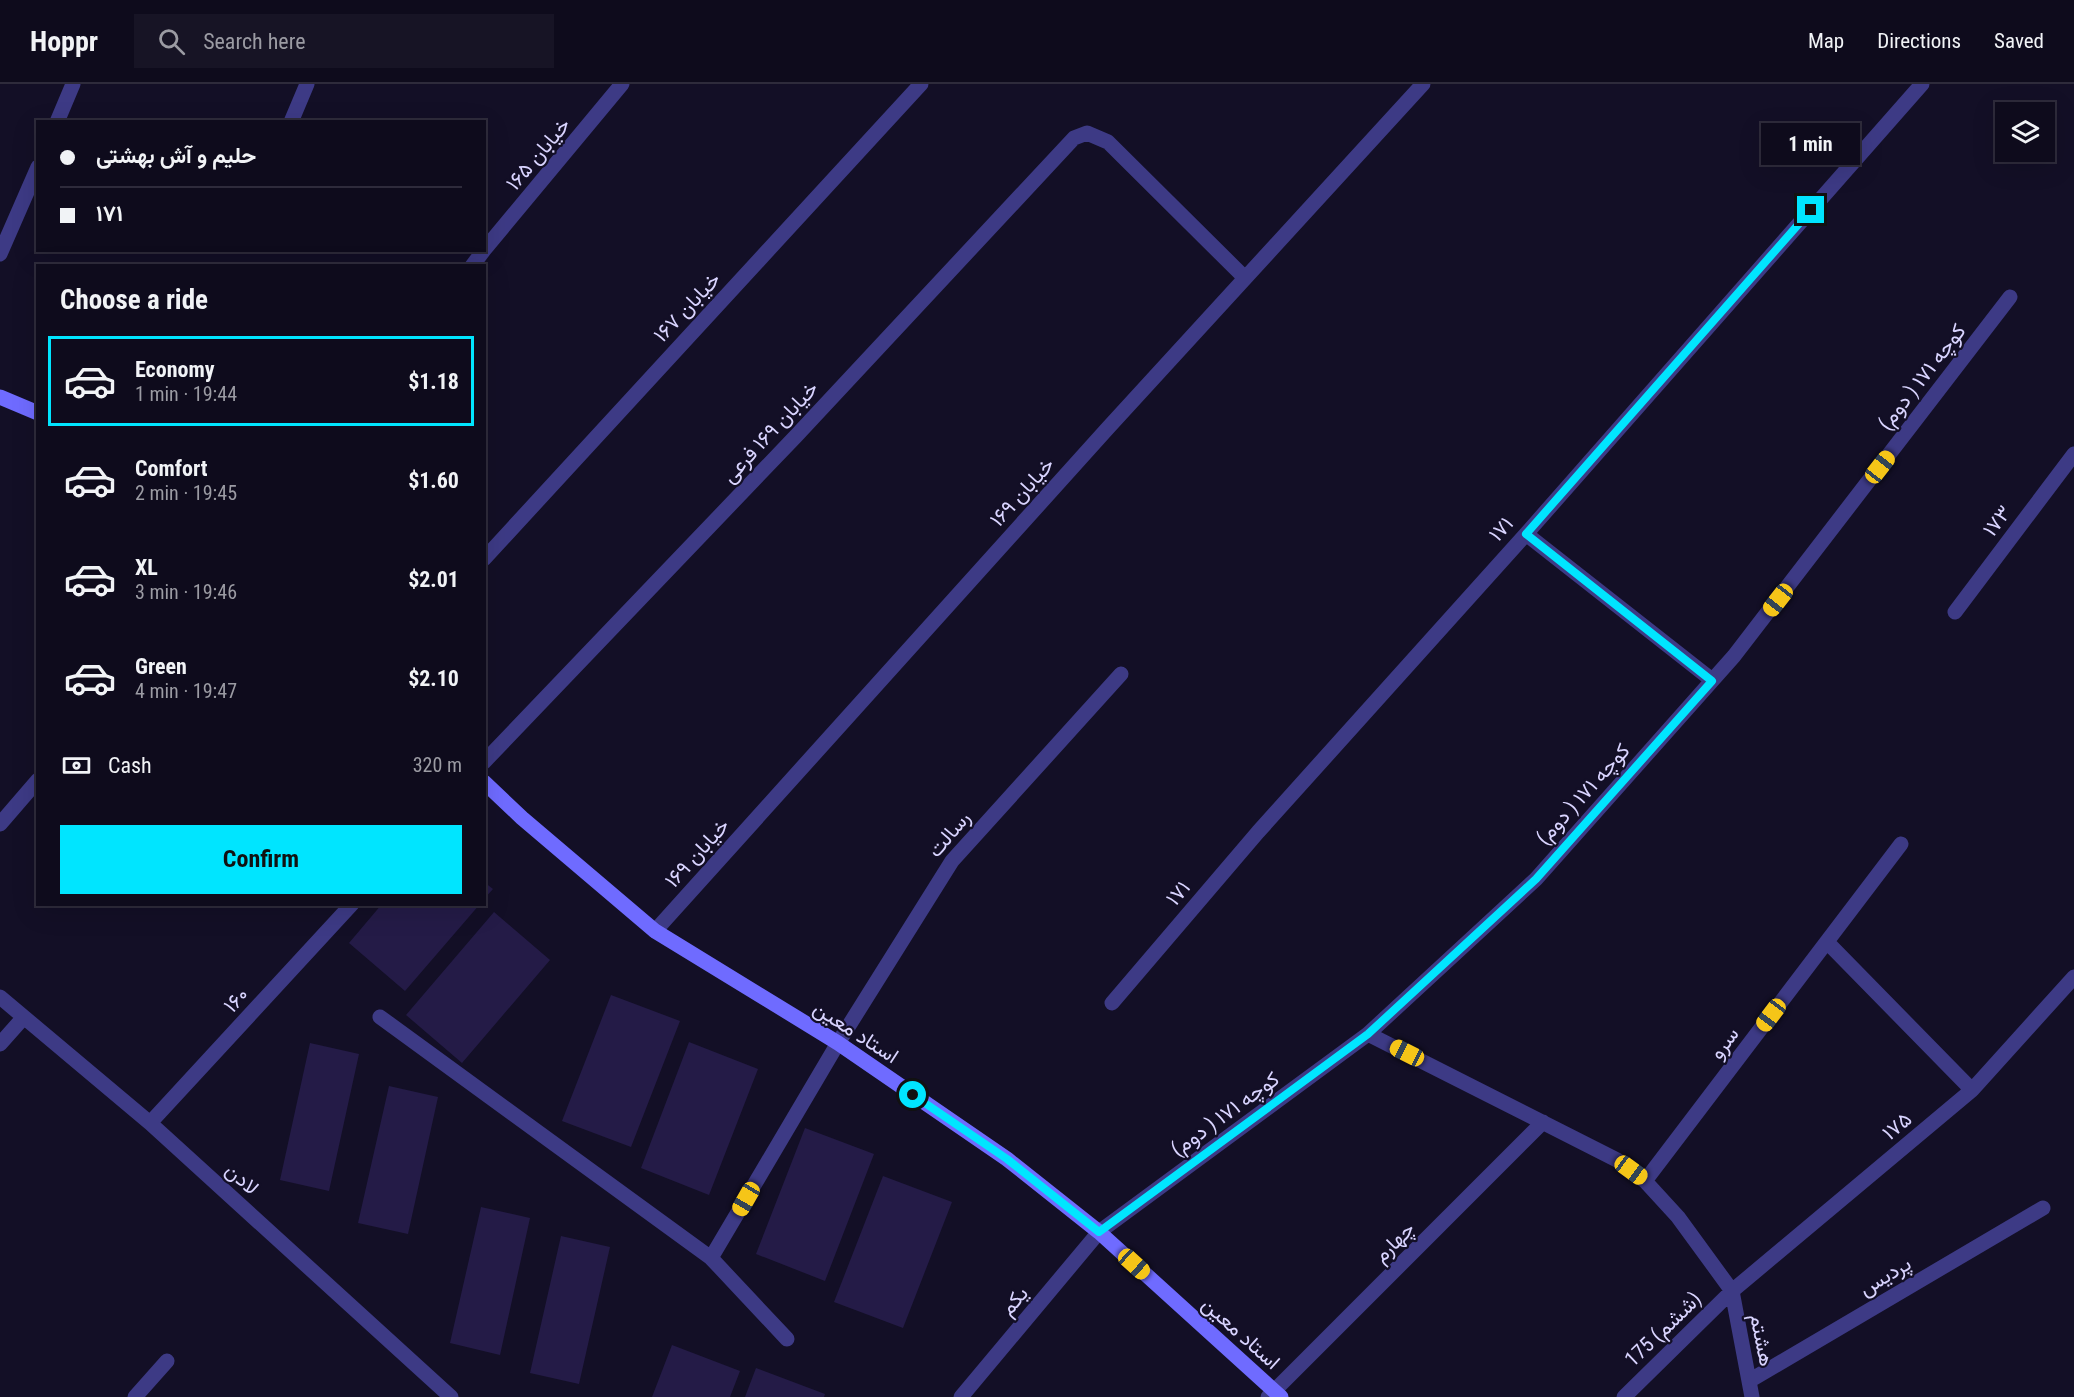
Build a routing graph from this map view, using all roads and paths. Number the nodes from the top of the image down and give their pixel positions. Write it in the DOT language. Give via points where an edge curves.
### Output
graph roads {
  1 [pos="73,84"];
  2 [pos="307,84"];
  3 [pos="622,84"];
  4 [pos="921,84"];
  5 [pos="1423,84"];
  6 [pos="1922,84"];
  7 [pos="58,120"];
  8 [pos="292,120"];
  9 [pos="36,172"];
  10 [pos="486,248"];
  11 [pos="0,254"];
  12 [pos="1245,278"];
  13 [pos="2010,297"];
  14 [pos="0,397"];
  15 [pos="36,412"];
  16 [pos="2074,454"];
  17 [pos="1526,534"];
  18 [pos="486,557"];
  19 [pos="1954,612"];
  20 [pos="1121,674"];
  21 [pos="1712,681"];
  22 [pos="486,760"];
  23 [pos="36,782"];
  24 [pos="486,784"];
  25 [pos="0,824"];
  26 [pos="1901,844"];
  27 [pos="350,906"];
  28 [pos="655,931"];
  29 [pos="1827,942"];
  30 [pos="2074,977"];
  31 [pos="0,997"];
  32 [pos="1112,1003"];
  33 [pos="24,1017"];
  34 [pos="380,1017"];
  35 [pos="1368,1034"];
  36 [pos="838,1043"];
  37 [pos="0,1044"];
  38 [pos="1972,1090"];
  39 [pos="1544,1122"];
  40 [pos="150,1123"];
  41 [pos="1645,1181"];
  42 [pos="2043,1208"];
  43 [pos="1099,1232"];
  44 [pos="711,1258"];
  45 [pos="1732,1291"];
  46 [pos="787,1339"];
  47 [pos="167,1361"];
  48 [pos="1749,1381"];
  49 [pos="1274,1395"];
  50 [pos="135,1397"];
  51 [pos="451,1397"];
  52 [pos="961,1397"];
  53 [pos="1624,1397"];
  54 [pos="1752,1397"];
  1 -- 7 [label="street"];
  2 -- 8 [label="street"];
  3 -- 10 [label="street, خیابان ۱۶۵"];
  4 -- 18 [label="street, خیابان ۱۶۷"];
  5 -- 12 [label="street, خیابان ۱۶۹"];
  6 -- 17 [label="street, ۱۷۱"];
  9 -- 11 [label="street"];
  12 -- 22 [label="street, خیابان ۱۶۹ فرعی" via="1108,142 1088,133 1074,138"];
  12 -- 28 [label="street, خیابان ۱۶۹"];
  13 -- 21 [label="street, کوچه ۱۷۱ ( دوم)"];
  14 -- 15 [label="main road"];
  16 -- 19 [label="street, ۱۷۳"];
  17 -- 21 [label="street"];
  17 -- 32 [label="street, ۱۷۱" via="1258,832"];
  20 -- 36 [label="street, رسالت" via="952,861"];
  21 -- 35 [label="street, کوچه ۱۷۱ ( دوم)" via="1536,879"];
  23 -- 25 [label="street"];
  24 -- 28 [label="main road, استاد معین"];
  26 -- 29 [label="street, سرو"];
  27 -- 40 [label="street, ۱۶۰"];
  28 -- 36 [label="main road, استاد معین"];
  29 -- 38 [label="street"];
  29 -- 41 [label="street, سرو"];
  30 -- 38 [label="street, ۱۷۵"];
  31 -- 33 [label="street, لادن"];
  33 -- 37 [label="street"];
  33 -- 40 [label="street, لادن"];
  34 -- 44 [label="street"];
  35 -- 39 [label="street"];
  35 -- 43 [label="street, کوچه ۱۷۱ ( دوم)"];
  36 -- 43 [label="main road, استاد معین" via="1007,1159"];
  36 -- 44 [label="street, رسالت"];
  38 -- 45 [label="street, ۱۷۵"];
  39 -- 41 [label="street" via="1617,1160"];
  39 -- 49 [label="street, چهارم"];
  40 -- 51 [label="street, لادن"];
  41 -- 45 [label="street" via="1678,1217"];
  42 -- 48 [label="street, پردیس"];
  43 -- 49 [label="main road, استاد معین"];
  43 -- 52 [label="street, یکم"];
  44 -- 46 [label="street"];
  45 -- 48 [label="street, هشتم"];
  45 -- 53 [label="street, 175 (ششم)"];
  47 -- 50 [label="street"];
  48 -- 54 [label="street, هشتم"];
}
